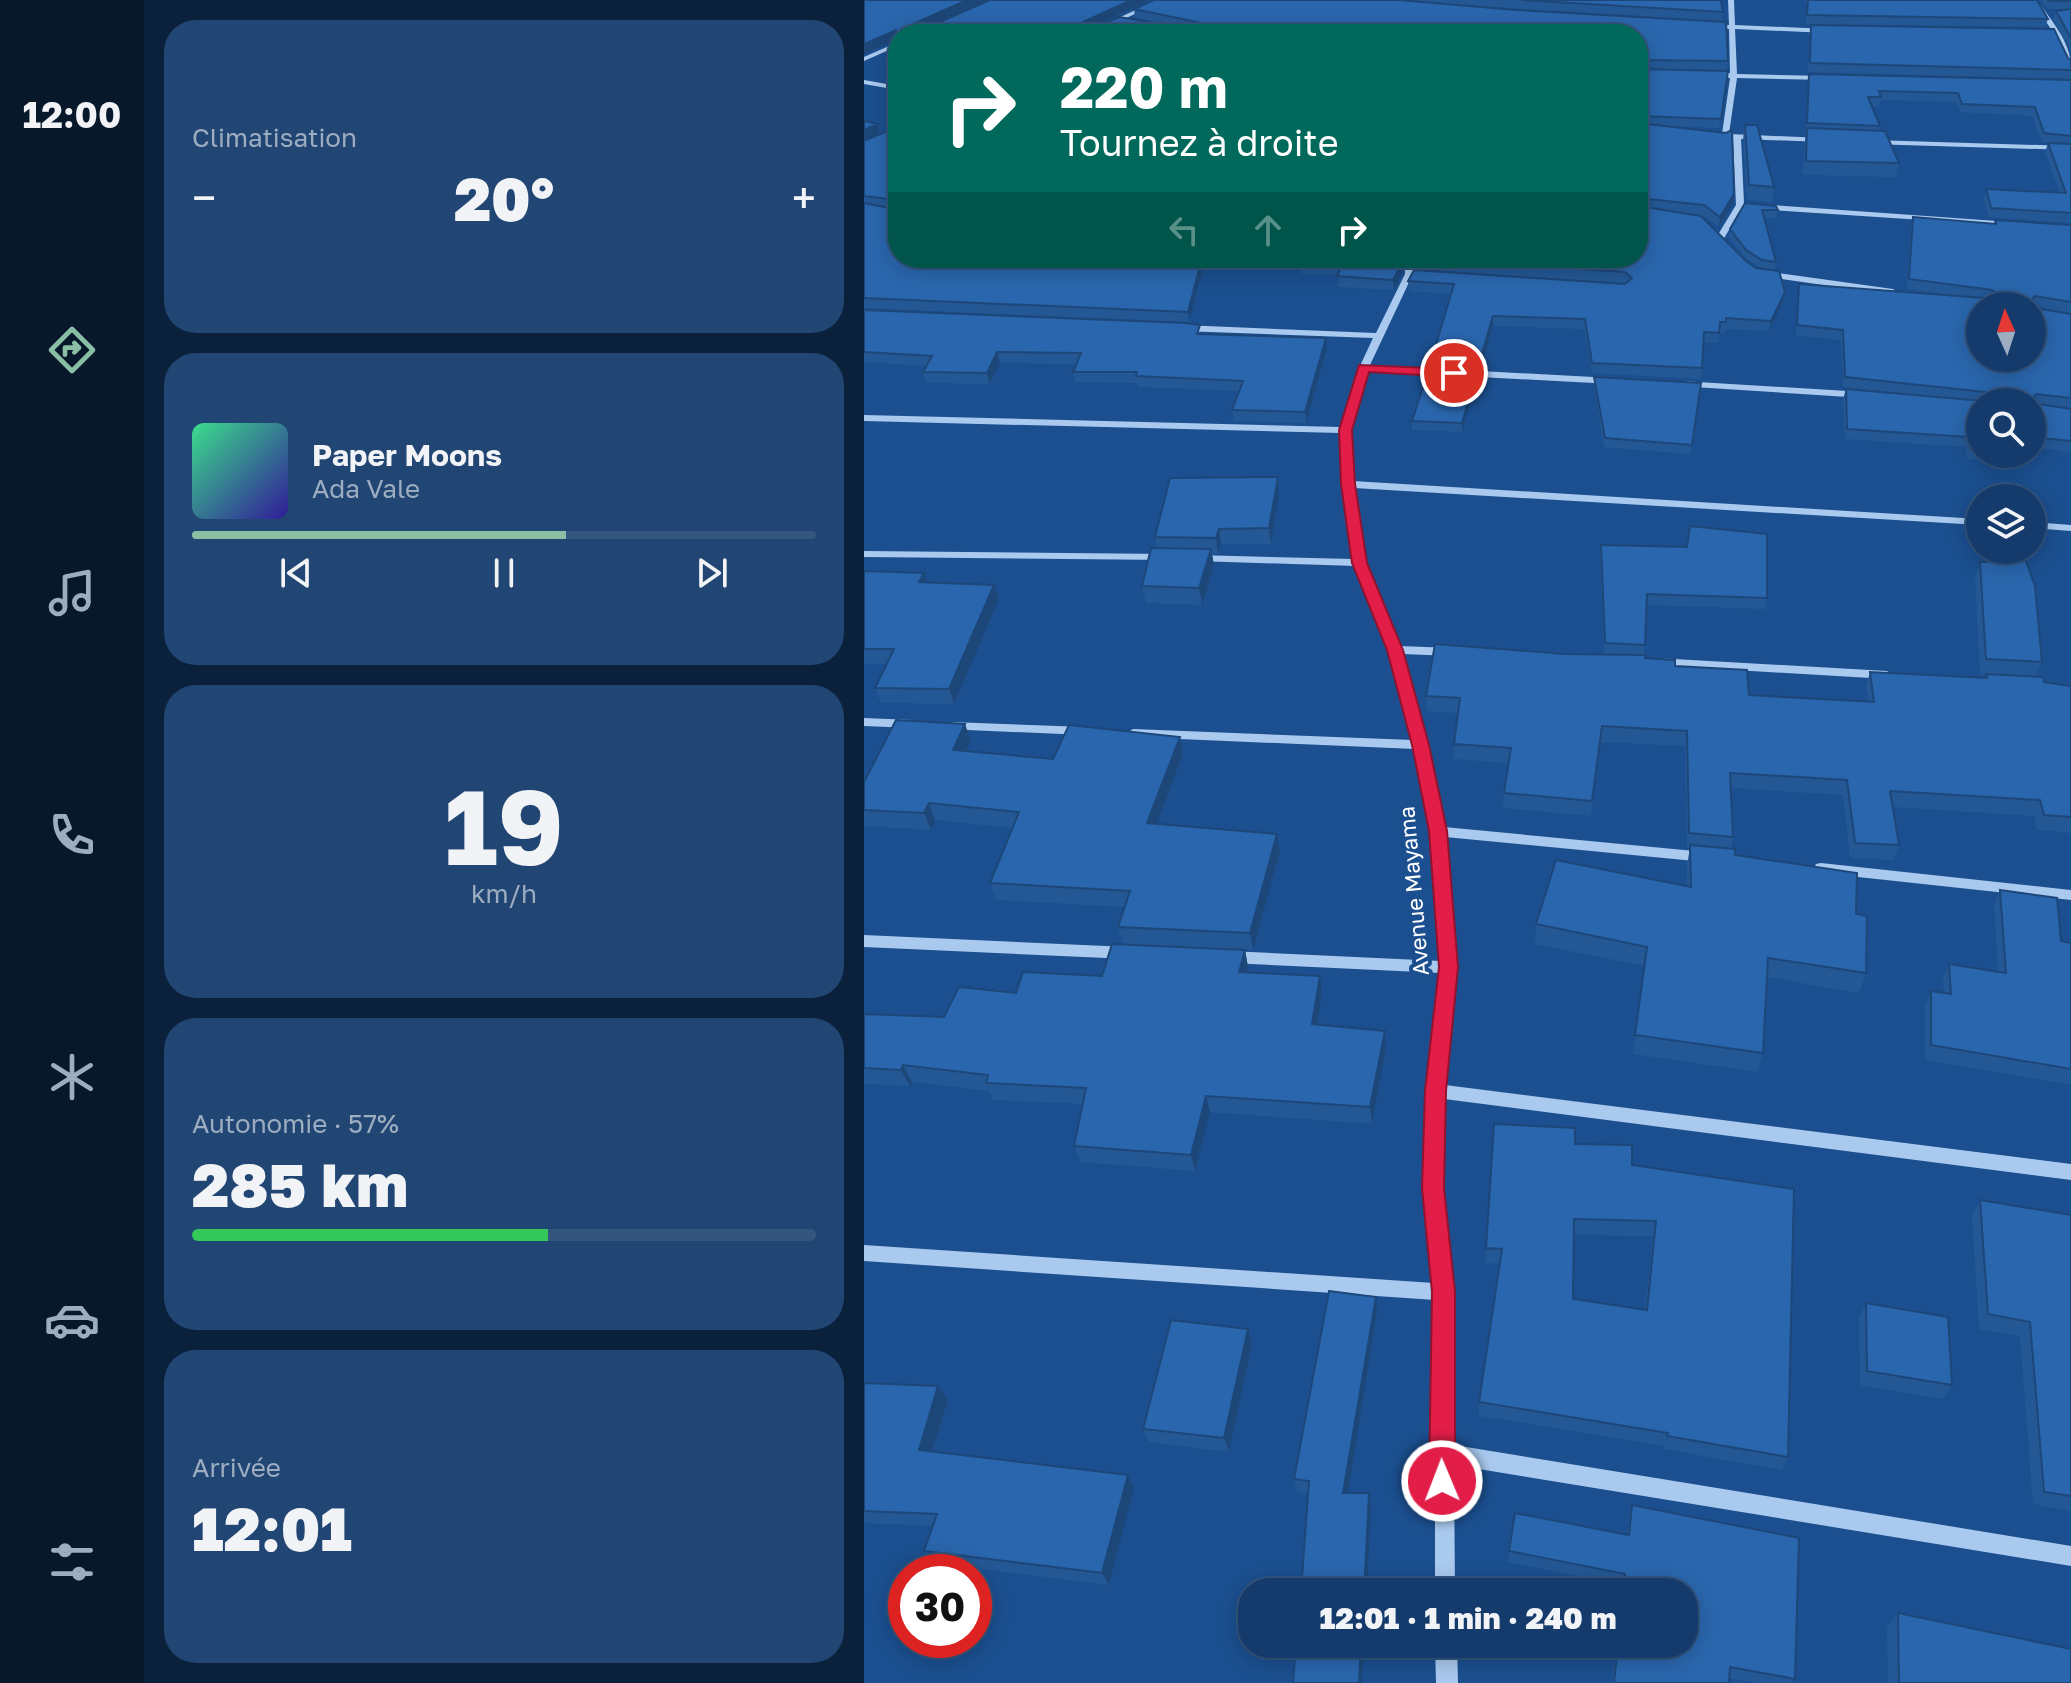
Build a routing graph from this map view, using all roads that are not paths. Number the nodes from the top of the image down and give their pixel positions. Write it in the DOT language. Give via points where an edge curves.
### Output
graph roads {
  1 [pos="1162,0"];
  2 [pos="1731,0"];
  3 [pos="2034,0"];
  4 [pos="2045,14"];
  5 [pos="2058,14"];
  6 [pos="1120,20"];
  7 [pos="1135,22"];
  8 [pos="1111,24"];
  9 [pos="1693,26"];
  10 [pos="1734,27"];
  11 [pos="1842,32"];
  12 [pos="2041,32"];
  13 [pos="2056,32"];
  14 [pos="888,48"];
  15 [pos="864,59"];
  16 [pos="2070,63"];
  17 [pos="1702,74"];
  18 [pos="1734,75"];
  19 [pos="1841,78"];
  20 [pos="864,82"];
  21 [pos="888,86"];
  22 [pos="1711,136"];
  23 [pos="1725,137"];
  24 [pos="1737,137"];
  25 [pos="1839,140"];
  26 [pos="1868,141"];
  27 [pos="2071,148"];
  28 [pos="1740,205"];
  29 [pos="2024,225"];
  30 [pos="1711,226"];
  31 [pos="1720,238"];
  32 [pos="1728,250"];
  33 [pos="1746,268"];
  34 [pos="1413,269"];
  35 [pos="1905,294"];
  36 [pos="1171,328"];
  37 [pos="1381,336"];
  38 [pos="1364,368"];
  39 [pos="1630,382"];
  40 [pos="1661,383"];
  41 [pos="1876,396"];
  42 [pos="864,418"];
  43 [pos="1345,430"];
  44 [pos="1348,484"];
  45 [pos="1966,521"];
  46 [pos="2046,526"];
  47 [pos="2071,528"];
  48 [pos="864,554"];
  49 [pos="1359,563"];
  50 [pos="1395,650"];
  51 [pos="1474,653"];
  52 [pos="1649,662"];
  53 [pos="1900,676"];
  54 [pos="864,722"];
  55 [pos="923,725"];
  56 [pos="939,725"];
  57 [pos="1094,732"];
  58 [pos="1125,733"];
  59 [pos="1421,745"];
  60 [pos="1438,831"];
  61 [pos="1722,859"];
  62 [pos="1800,866"];
  63 [pos="2071,895"];
  64 [pos="864,941"];
  65 [pos="1148,954"];
  66 [pos="1212,956"];
  67 [pos="1449,967"];
  68 [pos="1436,1091"];
  69 [pos="2071,1172"];
  70 [pos="864,1253"];
  71 [pos="1444,1292"];
  72 [pos="1441,1453"];
  73 [pos="2071,1556"];
  74 [pos="1445,1578"];
  75 [pos="1446,1658"];
  76 [pos="1447,1683"];
  1 -- 6 [label="street"];
  2 -- 10 [label="street"];
  3 -- 4 [label="street"];
  4 -- 5 [label="street"];
  4 -- 13 [label="street"];
  6 -- 7 [label="street"];
  6 -- 8 [label="street"];
  9 -- 10 [label="street"];
  10 -- 11 [label="street"];
  10 -- 18 [label="street"];
  12 -- 13 [label="street"];
  13 -- 16 [label="street"];
  14 -- 15 [label="street"];
  17 -- 18 [label="street"];
  18 -- 19 [label="street"];
  18 -- 23 [label="street"];
  20 -- 21 [label="street"];
  22 -- 23 [label="street"];
  23 -- 24 [label="street"];
  24 -- 25 [label="street"];
  24 -- 28 [label="street"];
  26 -- 27 [label="street"];
  28 -- 29 [label="street"];
  28 -- 31 [label="street"];
  30 -- 31 [label="street"];
  31 -- 32 [label="street"];
  33 -- 35 [label="street"];
  34 -- 37 [label="street, Avenue Mayama"];
  36 -- 37 [label="street"];
  37 -- 38 [label="street, Avenue Mayama"];
  38 -- 39 [label="street"];
  38 -- 43 [label="street, Avenue Mayama"];
  40 -- 41 [label="street"];
  42 -- 43 [label="street"];
  43 -- 44 [label="street, Avenue Mayama"];
  44 -- 45 [label="street"];
  44 -- 49 [label="street, Avenue Mayama"];
  46 -- 47 [label="street"];
  48 -- 49 [label="street"];
  49 -- 50 [label="street, Avenue Mayama"];
  50 -- 51 [label="street"];
  50 -- 59 [label="street, Avenue Mayama"];
  52 -- 53 [label="street"];
  54 -- 55 [label="street"];
  56 -- 57 [label="street"];
  58 -- 59 [label="street"];
  59 -- 60 [label="street, Avenue Mayama"];
  60 -- 61 [label="street"];
  60 -- 67 [label="street, Avenue Mayama"];
  62 -- 63 [label="street"];
  64 -- 65 [label="street"];
  66 -- 67 [label="street"];
  67 -- 68 [label="street, Avenue Mayama"];
  68 -- 69 [label="street"];
  68 -- 71 [label="street, Avenue Mayama" via="1433,1188"];
  70 -- 71 [label="street"];
  71 -- 72 [label="street, Avenue Mayama"];
  72 -- 73 [label="street"];
  72 -- 74 [label="street, Avenue Mayama"];
  75 -- 76 [label="street"];
}
